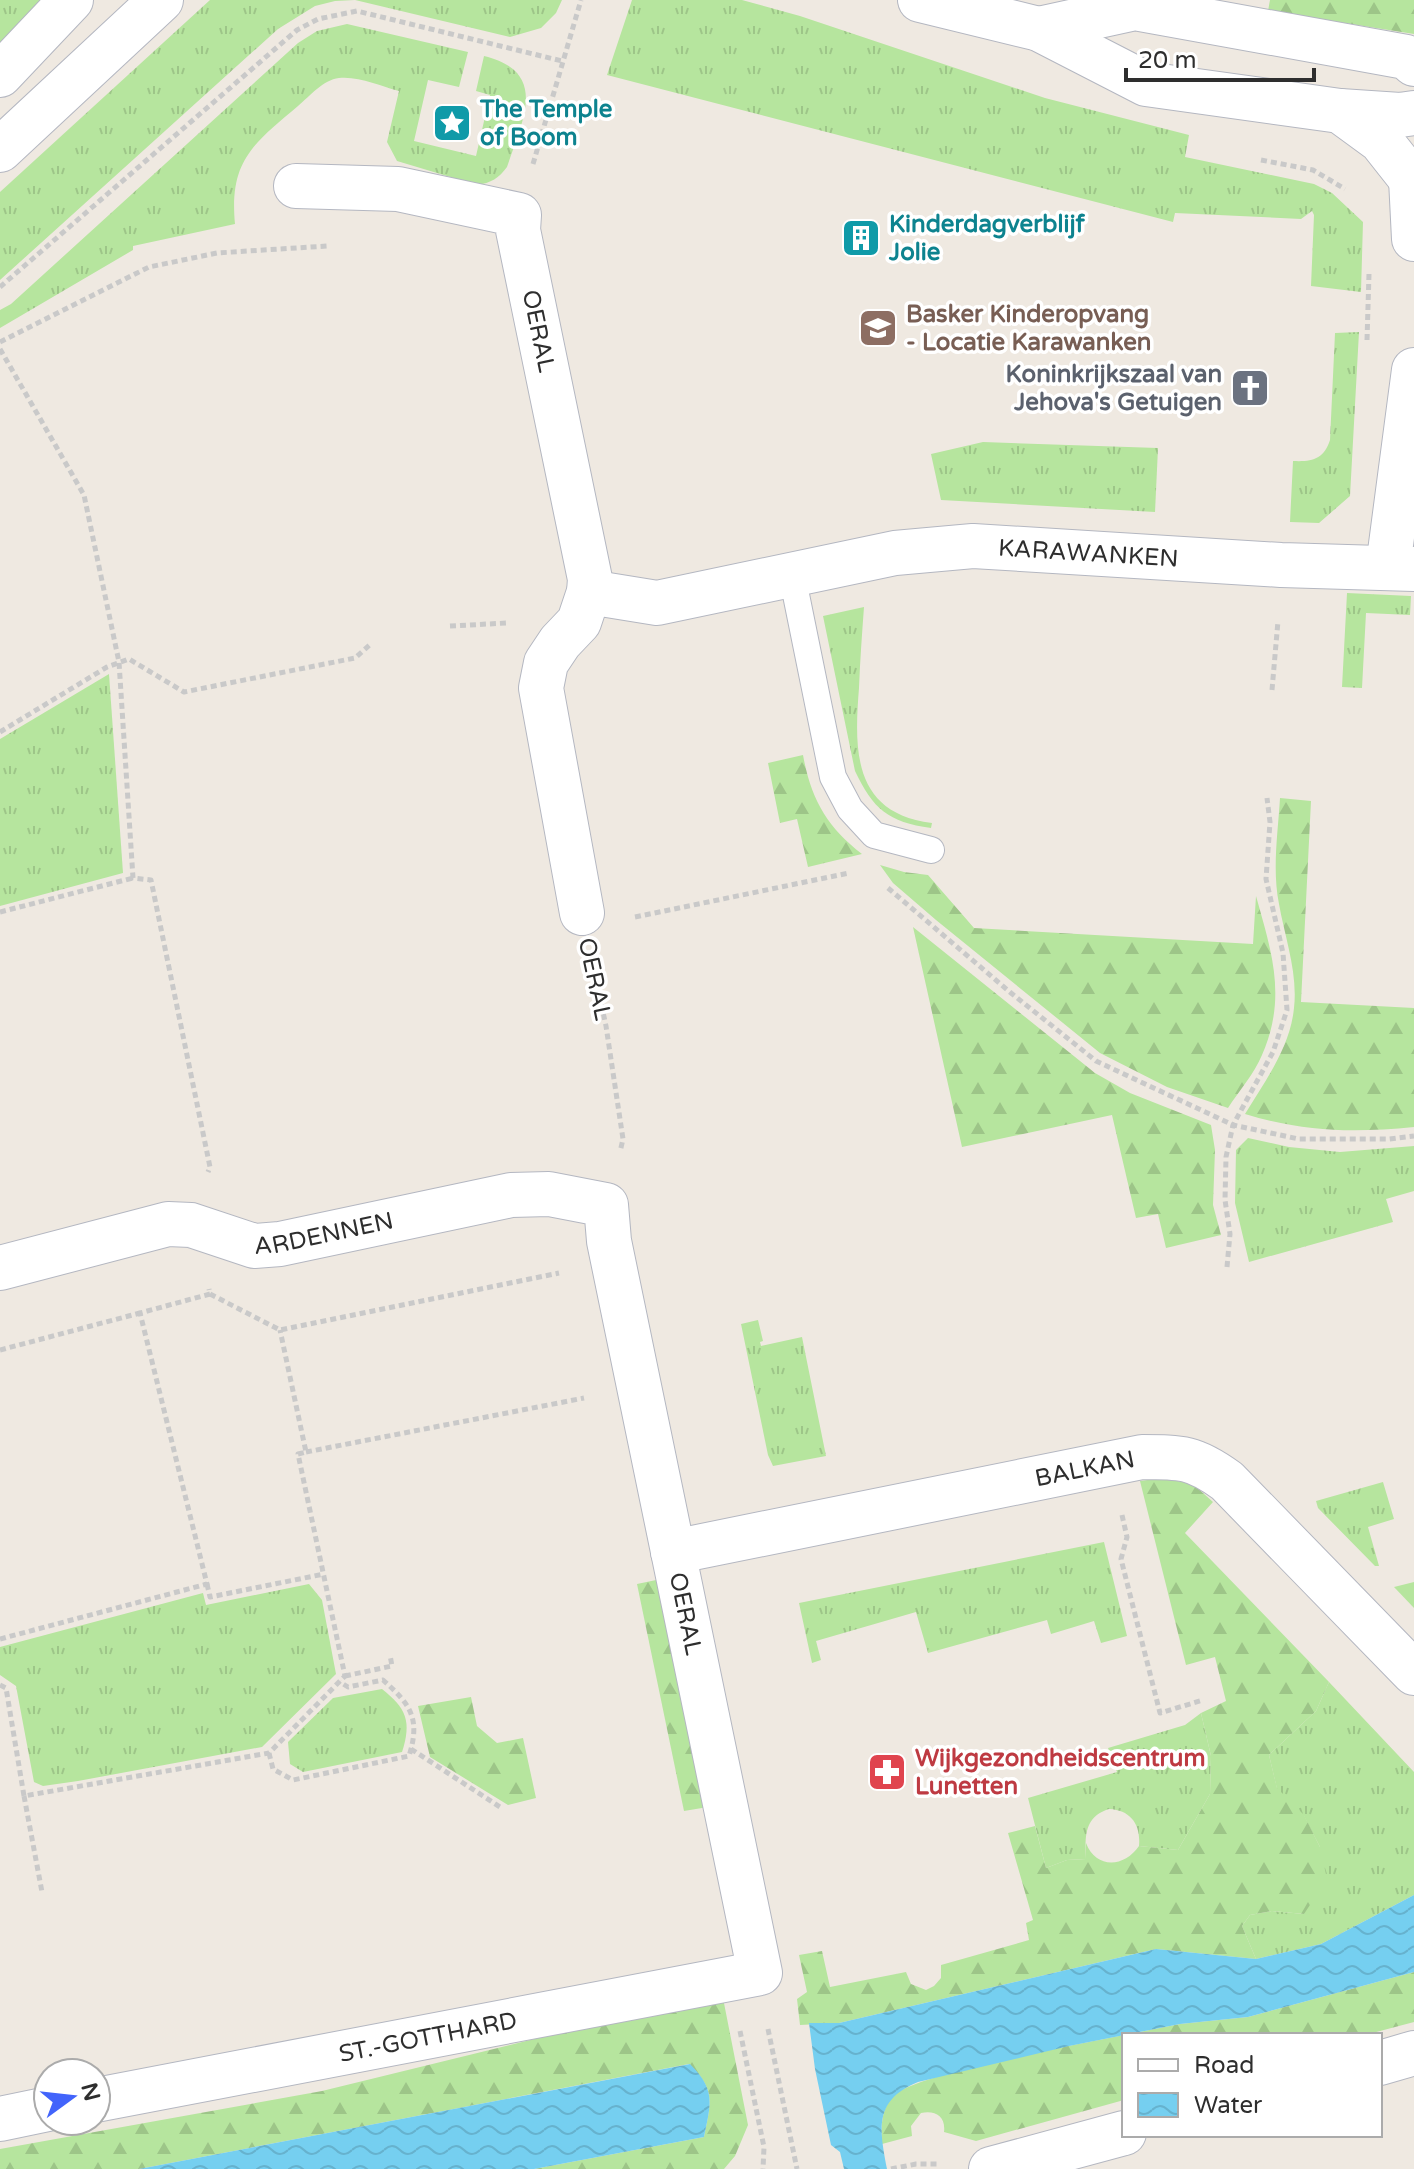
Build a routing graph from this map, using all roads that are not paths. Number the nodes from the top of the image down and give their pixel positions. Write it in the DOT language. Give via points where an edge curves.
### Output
graph roads {
  1 [pos="71,0"];
  2 [pos="161,0"];
  3 [pos="920,0"];
  4 [pos="1039,29"];
  5 [pos="1414,64"];
  6 [pos="0,75"];
  7 [pos="1340,111"];
  8 [pos="1414,113"];
  9 [pos="0,150"];
  10 [pos="1412,176"];
  11 [pos="296,186"];
  12 [pos="1414,239"];
  13 [pos="1414,370"];
  14 [pos="1401,568"];
  15 [pos="792,575"];
  16 [pos="589,592"];
  17 [pos="931,850"];
  18 [pos="584,921"];
  19 [pos="606,1205"];
  20 [pos="0,1268"];
  21 [pos="673,1552"];
  22 [pos="1414,1673"];
  23 [pos="760,1973"];
  24 [pos="1414,2053"];
  25 [pos="1382,2062"];
  26 [pos="112,2097"];
  27 [pos="32,2112"];
  28 [pos="0,2119"];
  29 [pos="1122,2134"];
  30 [pos="991,2169"];
  1 -- 6 [label="street"];
  2 -- 9 [label="street"];
  3 -- 4 [label="street"];
  4 -- 5 [label="street" via="1135,8 1406,57"];
  4 -- 7 [label="street" via="1146,84"];
  7 -- 8 [label="street"];
  7 -- 10 [label="street" via="1381,141"];
  10 -- 12 [label="street"];
  11 -- 16 [label="street, OERAL" via="398,189 519,215"];
  13 -- 14 [label="street"];
  14 -- 15 [label="street, KARAWANKEN" via="973,546 895,553"];
  15 -- 16 [label="street, KARAWANKEN" via="657,603"];
  15 -- 17 [label="lane" via="833,777 850,809 874,835"];
  16 -- 18 [label="street, OERAL" via="579,622 546,663 541,688"];
  19 -- 20 [label="street, ARDENNEN" via="549,1194 511,1195 254,1246 191,1225 168,1224"];
  19 -- 21 [label="street, OERAL"];
  21 -- 22 [label="street, BALKAN" via="1142,1457 1180,1457 1227,1481"];
  21 -- 23 [label="street, OERAL"];
  23 -- 26 [label="street, ST.-GOTTHARD"];
  24 -- 25 [label="street"];
  27 -- 28 [label="street"];
  29 -- 30 [label="street"];
}
